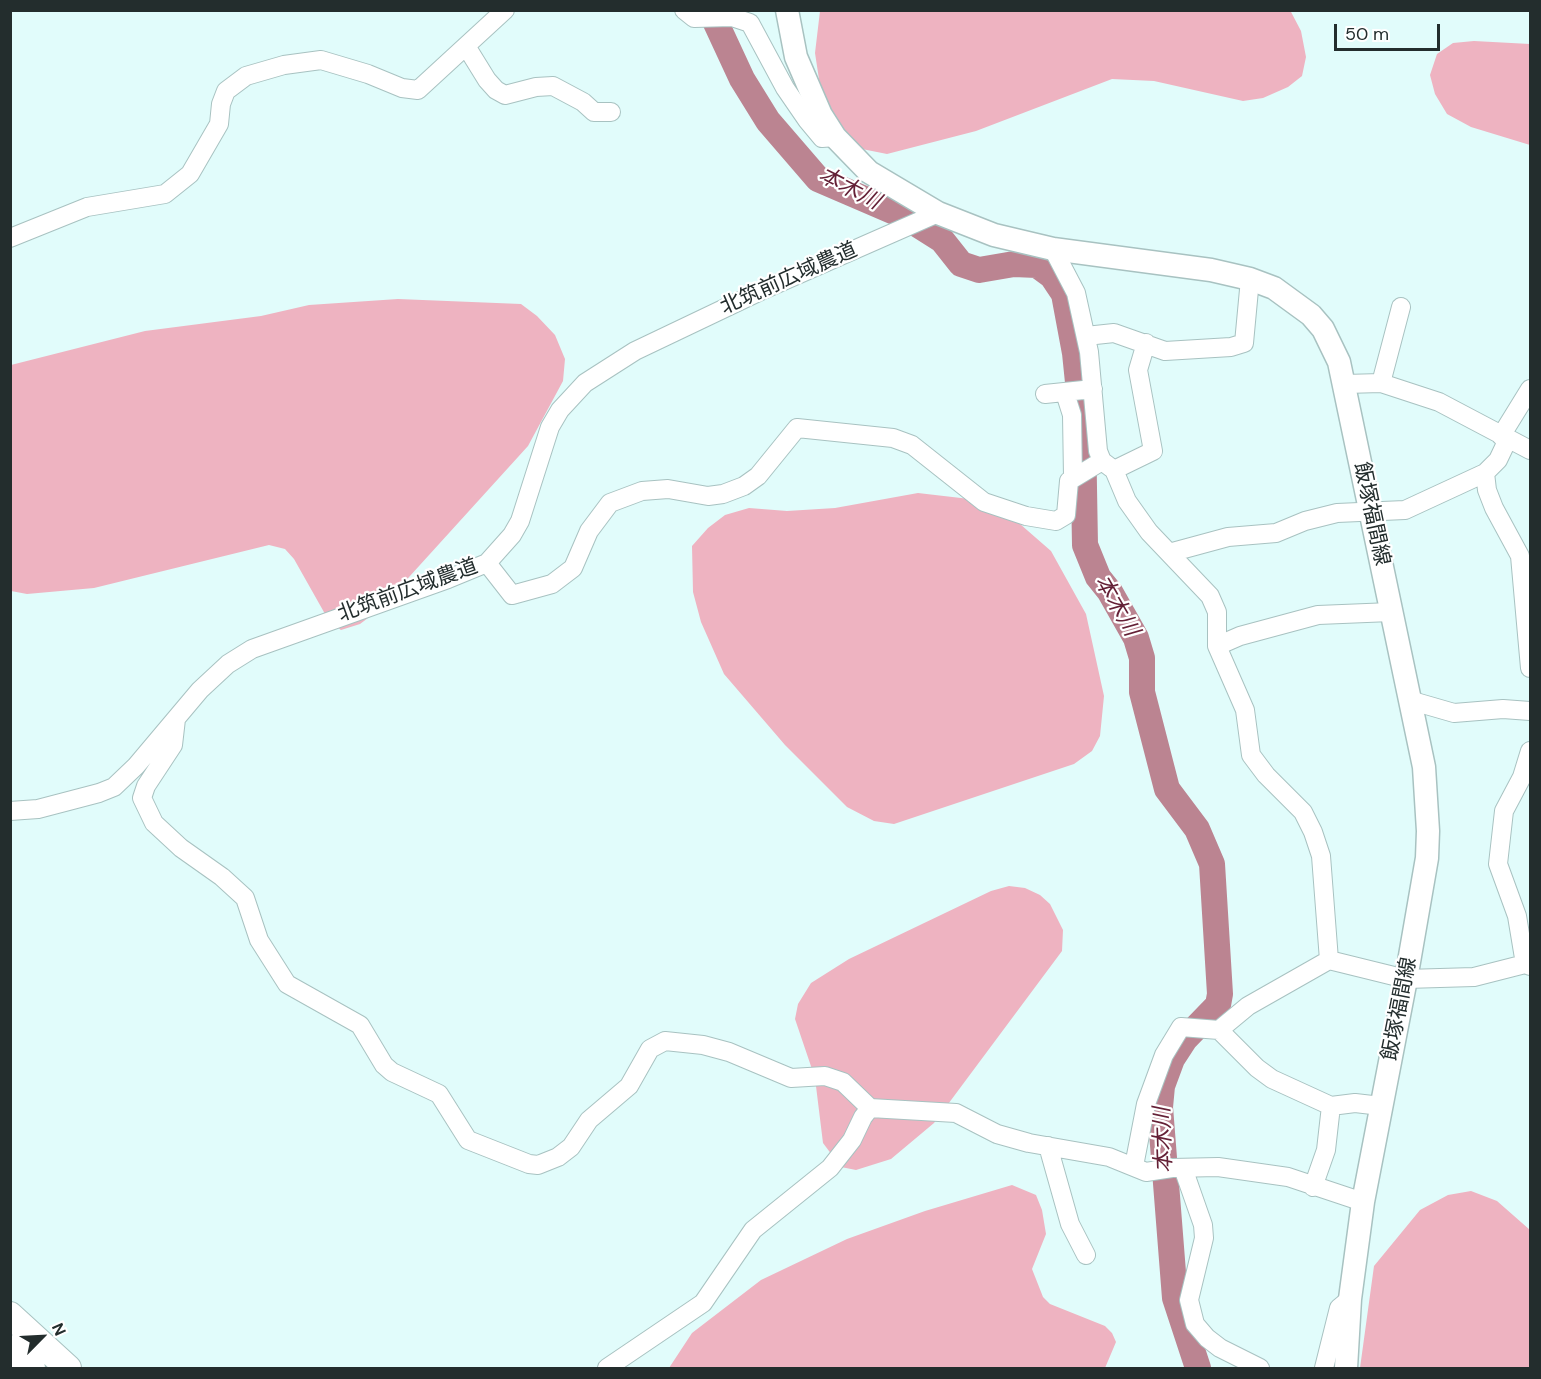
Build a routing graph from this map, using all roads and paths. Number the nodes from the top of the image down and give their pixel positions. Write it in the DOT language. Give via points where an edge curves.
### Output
graph roads {
  1 [pos="505,10"];
  2 [pos="684,10"];
  3 [pos="787,10"];
  4 [pos="466,46"];
  5 [pos="611,112"];
  6 [pos="835,137"];
  7 [pos="928,217"];
  8 [pos="10,238"];
  9 [pos="1053,249"];
  10 [pos="1250,279"];
  11 [pos="1401,308"];
  12 [pos="1086,336"];
  13 [pos="1146,343"];
  14 [pos="1381,383"];
  15 [pos="1345,384"];
  16 [pos="1093,389"];
  17 [pos="1530,389"];
  18 [pos="1065,393"];
  19 [pos="1045,394"];
  20 [pos="1505,438"];
  21 [pos="1530,450"];
  22 [pos="1108,465"];
  23 [pos="1485,473"];
  24 [pos="1073,477"];
  25 [pos="1370,511"];
  26 [pos="1169,553"];
  27 [pos="487,563"];
  28 [pos="1391,612"];
  29 [pos="1217,646"];
  30 [pos="1530,668"];
  31 [pos="1409,700"];
  32 [pos="1530,711"];
  33 [pos="176,719"];
  34 [pos="1530,751"];
  35 [pos="10,811"];
  36 [pos="1329,960"];
  37 [pos="1528,965"];
  38 [pos="1406,979"];
  39 [pos="1219,1030"];
  40 [pos="1331,1106"];
  41 [pos="1381,1106"];
  42 [pos="870,1108"];
  43 [pos="1048,1146"];
  44 [pos="1134,1166"];
  45 [pos="1183,1168"];
  46 [pos="1313,1187"];
  47 [pos="1363,1202"];
  48 [pos="1086,1255"];
  49 [pos="1350,1299"];
  50 [pos="10,1314"];
  51 [pos="10,1348"];
  52 [pos="32,1368"];
  53 [pos="68,1368"];
  54 [pos="607,1368"];
  55 [pos="1260,1368"];
  56 [pos="1324,1368"];
  57 [pos="1346,1368"];
  1 -- 4 [label="street"];
  2 -- 6 [label="street" via="693,18 732,17 750,23 807,120 822,138"];
  3 -- 6 [label="main road, 飯塚福間線" via="796,57"];
  4 -- 5 [label="street" via="487,80 505,95 553,86 594,112"];
  4 -- 8 [label="street" via="418,90 321,60 246,76 226,91 219,124 190,174 165,194 87,207"];
  6 -- 7 [label="main road, 飯塚福間線" via="869,172"];
  7 -- 9 [label="main road, 飯塚福間線"];
  7 -- 27 [label="street, 北筑前広域農道" via="635,351 585,383 565,403 550,427 520,521"];
  9 -- 10 [label="main road, 飯塚福間線" via="1211,270"];
  9 -- 12 [label="street" via="1077,293"];
  10 -- 13 [label="street" via="1244,343 1165,351"];
  10 -- 15 [label="main road, 飯塚福間線" via="1274,288 1311,315 1331,344"];
  11 -- 14 [label="street"];
  12 -- 13 [label="street" via="1114,333"];
  12 -- 16 [label="street"];
  13 -- 22 [label="street" via="1138,370 1153,451"];
  14 -- 15 [label="street"];
  14 -- 20 [label="street" via="1439,402"];
  15 -- 25 [label="main road, 飯塚福間線"];
  16 -- 18 [label="street"];
  16 -- 22 [label="street" via="1098,451"];
  17 -- 20 [label="street"];
  18 -- 19 [label="street"];
  18 -- 24 [label="street" via="1072,415"];
  20 -- 21 [label="street"];
  20 -- 23 [label="street" via="1498,460"];
  22 -- 24 [label="street"];
  22 -- 26 [label="street" via="1127,501"];
  23 -- 25 [label="street" via="1405,510"];
  23 -- 30 [label="street" via="1494,508 1520,556"];
  24 -- 27 [label="street" via="1069,481 1066,515 1056,521 1026,516 984,502 912,445 893,438 797,428 758,476 744,486 708,496 668,489 642,491 610,503 589,531 573,568 552,584 512,595"];
  25 -- 26 [label="street" via="1337,513 1276,532 1228,537"];
  25 -- 28 [label="main road, 飯塚福間線"];
  26 -- 29 [label="street" via="1210,596 1217,612"];
  27 -- 33 [label="street, 北筑前広域農道" via="252,649 228,664"];
  28 -- 29 [label="street" via="1318,615"];
  28 -- 31 [label="main road, 飯塚福間線"];
  29 -- 36 [label="street" via="1245,710 1251,755 1303,812 1313,832 1322,868"];
  31 -- 32 [label="street" via="1454,713"];
  31 -- 38 [label="main road, 飯塚福間線" via="1424,767 1428,831"];
  33 -- 35 [label="street, 北筑前広域農道" via="114,787 38,809"];
  33 -- 42 [label="street" via="174,745 142,798 154,823 245,898 259,940 287,984 360,1025 392,1072 440,1094 468,1140 529,1164 538,1165 558,1157 571,1147 589,1120 629,1086 650,1049 665,1041 729,1052 791,1078 825,1076 858,1093"];
  34 -- 37 [label="street" via="1504,811 1498,864 1517,916"];
  36 -- 38 [label="street"];
  36 -- 39 [label="street" via="1248,1006"];
  37 -- 38 [label="street" via="1474,977"];
  38 -- 41 [label="main road, 飯塚福間線"];
  39 -- 40 [label="street" via="1272,1079"];
  39 -- 44 [label="street" via="1181,1027 1164,1055 1146,1104"];
  40 -- 41 [label="street"];
  40 -- 46 [label="street" via="1326,1150"];
  41 -- 47 [label="main road, 飯塚福間線"];
  42 -- 43 [label="street" via="956,1113 997,1134"];
  42 -- 54 [label="street" via="830,1168 753,1230 703,1303"];
  43 -- 44 [label="street" via="1109,1157"];
  43 -- 48 [label="street" via="1070,1224"];
  44 -- 45 [label="street" via="1146,1172"];
  45 -- 46 [label="street" via="1218,1167 1288,1177"];
  45 -- 55 [label="street" via="1203,1225 1204,1238 1189,1300 1195,1324 1220,1348"];
  46 -- 47 [label="street"];
  47 -- 49 [label="main road, 飯塚福間線"];
  49 -- 56 [label="street" via="1339,1308"];
  49 -- 57 [label="main road, 飯塚福間線"];
  50 -- 53 [label="highway"];
  51 -- 52 [label="highway"];
}
